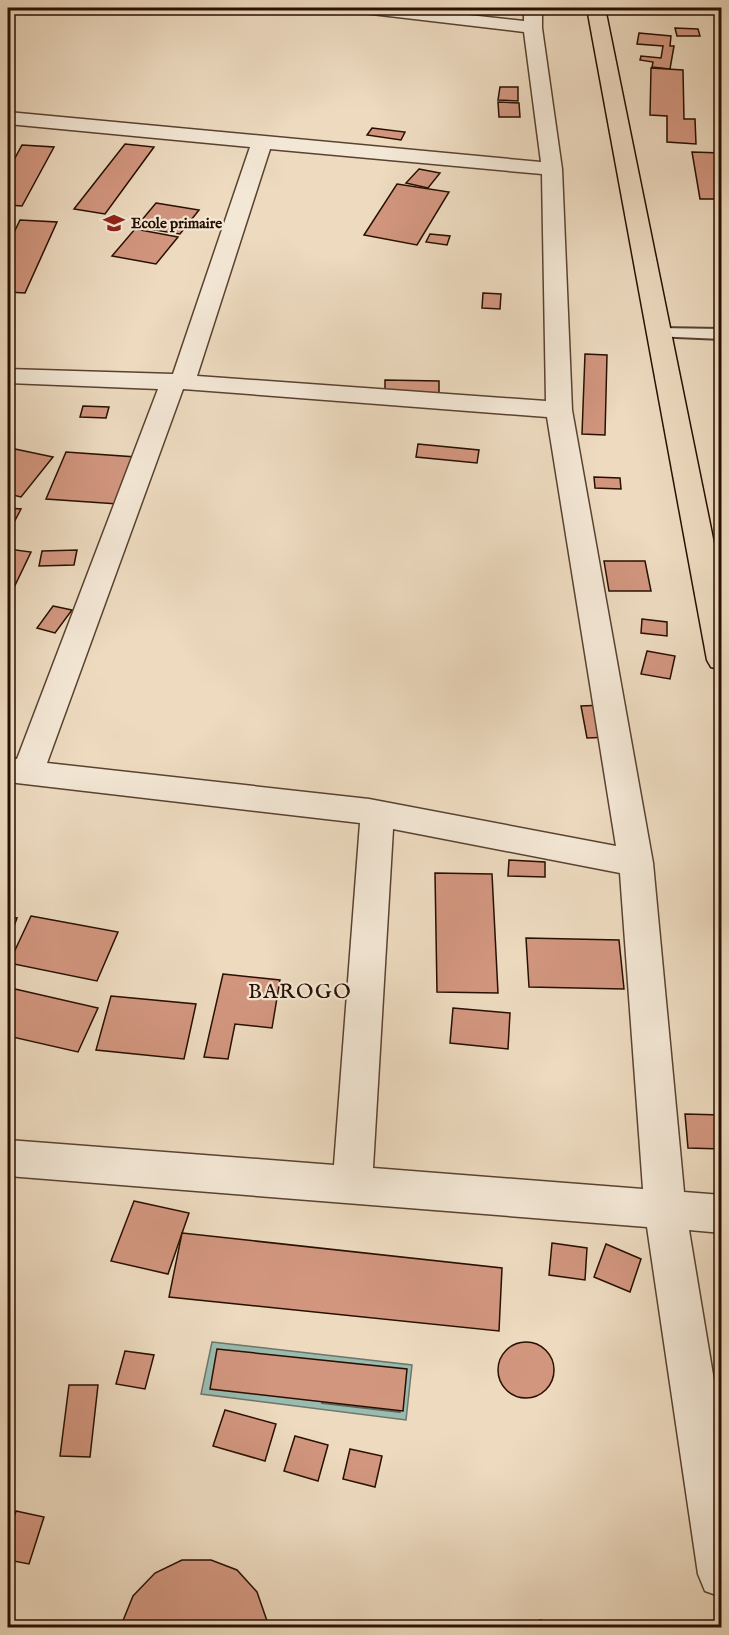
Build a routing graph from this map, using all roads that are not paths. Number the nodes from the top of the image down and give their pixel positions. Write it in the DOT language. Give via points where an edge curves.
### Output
graph roads {
  1 [pos="363,8"];
  2 [pos="596,8"];
  3 [pos="402,9"];
  4 [pos="533,18"];
  5 [pos="8,118"];
  6 [pos="261,142"];
  7 [pos="552,169"];
  8 [pos="659,333"];
  9 [pos="722,334"];
  10 [pos="8,376"];
  11 [pos="178,382"];
  12 [pos="559,410"];
  13 [pos="713,577"];
  14 [pos="722,660"];
  15 [pos="18,771"];
  16 [pos="377,814"];
  17 [pos="636,863"];
  18 [pos="8,1158"];
  19 [pos="352,1185"];
  20 [pos="665,1209"];
  21 [pos="722,1214"];
  22 [pos="722,1574"];
  1 -- 3 [label="street"];
  2 -- 8 [label="highway"];
  3 -- 4 [label="street"];
  4 -- 7 [label="street"];
  5 -- 6 [label="street"];
  6 -- 7 [label="street"];
  6 -- 11 [label="street"];
  7 -- 12 [label="street"];
  8 -- 9 [label="lane"];
  8 -- 13 [label="highway"];
  10 -- 11 [label="street"];
  11 -- 12 [label="street"];
  11 -- 15 [label="street"];
  12 -- 17 [label="street"];
  13 -- 14 [label="highway"];
  15 -- 16 [label="street"];
  16 -- 17 [label="street"];
  16 -- 19 [label="street"];
  17 -- 20 [label="street"];
  18 -- 19 [label="street"];
  19 -- 20 [label="street"];
  20 -- 21 [label="street"];
  20 -- 22 [label="street"];
}
